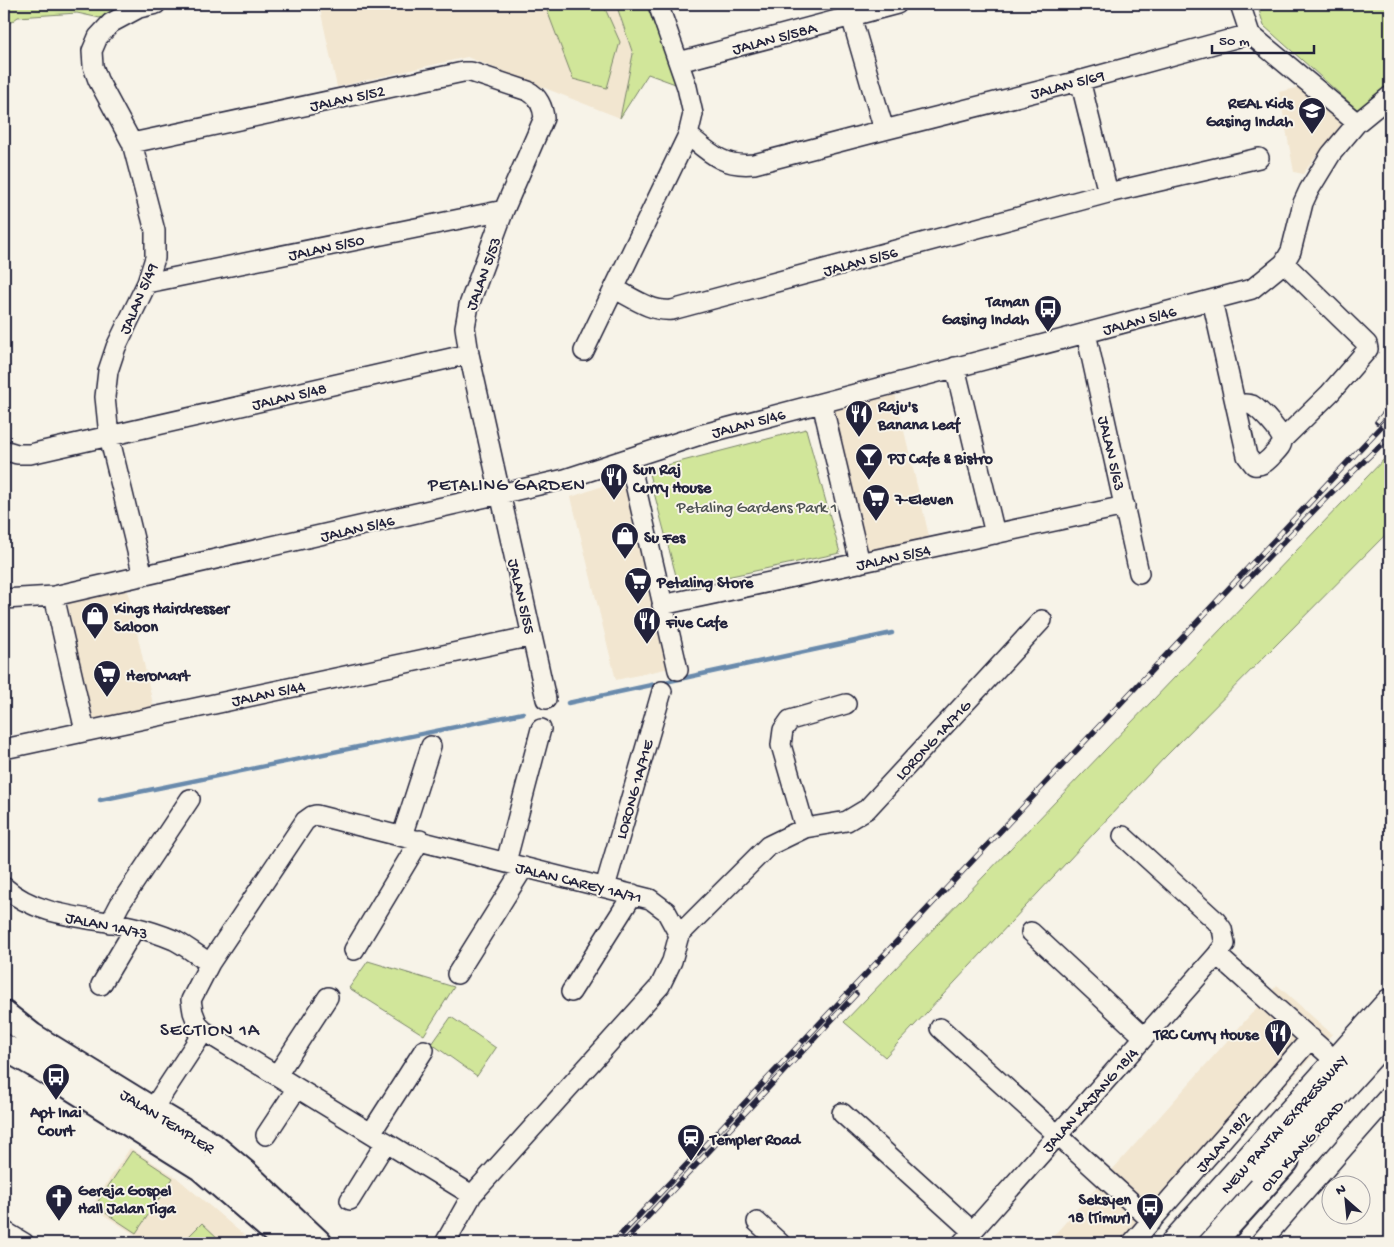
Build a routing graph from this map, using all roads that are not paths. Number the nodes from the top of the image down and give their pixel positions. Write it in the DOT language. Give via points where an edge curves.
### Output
graph roads {
  1 [pos="156,4"];
  2 [pos="658,4"];
  3 [pos="898,4"];
  4 [pos="1240,4"];
  5 [pos="851,16"];
  6 [pos="1250,34"];
  7 [pos="679,62"];
  8 [pos="1080,80"];
  9 [pos="1390,96"];
  10 [pos="544,118"];
  11 [pos="1357,123"];
  12 [pos="884,130"];
  13 [pos="688,135"];
  14 [pos="132,143"];
  15 [pos="1259,158"];
  16 [pos="1108,193"];
  17 [pos="504,210"];
  18 [pos="1284,263"];
  19 [pos="147,283"];
  20 [pos="615,289"];
  21 [pos="1212,300"];
  22 [pos="1086,333"];
  23 [pos="584,352"];
  24 [pos="469,354"];
  25 [pos="955,367"];
  26 [pos="822,403"];
  27 [pos="1236,406"];
  28 [pos="109,436"];
  29 [pos="1283,439"];
  30 [pos="4,450"];
  31 [pos="629,458"];
  32 [pos="500,494"];
  33 [pos="1125,506"];
  34 [pos="995,534"];
  35 [pos="860,563"];
  36 [pos="1139,573"];
  37 [pos="142,576"];
  38 [pos="54,596"];
  39 [pos="4,598"];
  40 [pos="662,605"];
  41 [pos="1042,620"];
  42 [pos="532,636"];
  43 [pos="678,670"];
  44 [pos="662,691"];
  45 [pos="546,699"];
  46 [pos="846,704"];
  47 [pos="541,729"];
  48 [pos="85,731"];
  49 [pos="430,746"];
  50 [pos="4,749"];
  51 [pos="190,799"];
  52 [pos="805,828"];
  53 [pos="1123,836"];
  54 [pos="411,838"];
  55 [pos="506,862"];
  56 [pos="524,867"];
  57 [pos="4,886"];
  58 [pos="605,887"];
  59 [pos="633,894"];
  60 [pos="110,923"];
  61 [pos="135,928"];
  62 [pos="1031,932"];
  63 [pos="679,935"];
  64 [pos="354,950"];
  65 [pos="1217,955"];
  66 [pos="210,963"];
  67 [pos="457,974"];
  68 [pos="101,985"];
  69 [pos="1390,989"];
  70 [pos="571,992"];
  71 [pos="328,997"];
  72 [pos="1390,1003"];
  73 [pos="4,1014"];
  74 [pos="940,1028"];
  75 [pos="204,1031"];
  76 [pos="1390,1033"];
  77 [pos="4,1037"];
  78 [pos="1144,1037"];
  79 [pos="1311,1038"];
  80 [pos="1390,1046"];
  81 [pos="4,1047"];
  82 [pos="424,1050"];
  83 [pos="1330,1056"];
  84 [pos="34,1064"];
  85 [pos="277,1075"];
  86 [pos="297,1088"];
  87 [pos="1390,1095"];
  88 [pos="152,1110"];
  89 [pos="842,1113"];
  90 [pos="266,1135"];
  91 [pos="1057,1135"];
  92 [pos="379,1138"];
  93 [pos="472,1195"];
  94 [pos="350,1200"];
  95 [pos="757,1222"];
  96 [pos="4,1231"];
  97 [pos="1156,1232"];
  98 [pos="967,1237"];
  99 [pos="24,1243"];
  100 [pos="288,1243"];
  101 [pos="319,1243"];
  102 [pos="445,1243"];
  103 [pos="780,1243"];
  104 [pos="1132,1243"];
  105 [pos="1176,1243"];
  106 [pos="1201,1243"];
  107 [pos="1212,1243"];
  108 [pos="1260,1243"];
  1 -- 14 [label="street, JALAN 5/49" via="139,8 111,23 98,37 92,51 98,80"];
  2 -- 7 [label="street"];
  3 -- 5 [label="street, JALAN 5/58A"];
  4 -- 6 [label="street"];
  5 -- 7 [label="street, JALAN 5/58A"];
  5 -- 12 [label="street"];
  6 -- 8 [label="street, JALAN 5/69"];
  6 -- 11 [label="street"];
  7 -- 13 [label="street" via="693,114"];
  8 -- 12 [label="street, JALAN 5/69"];
  8 -- 16 [label="street"];
  9 -- 11 [label="street, JALAN 5/46"];
  10 -- 14 [label="street, JALAN 5/52" via="541,104 531,92 466,71"];
  10 -- 17 [label="street, JALAN 5/53"];
  11 -- 18 [label="street, JALAN 5/46" via="1331,154 1309,190 1291,251"];
  12 -- 13 [label="street, JALAN 5/69" via="740,165 713,156"];
  13 -- 20 [label="street"];
  14 -- 19 [label="street, JALAN 5/49" via="155,231 155,258"];
  15 -- 16 [label="street, JALAN 5/56"];
  16 -- 20 [label="street, JALAN 5/56" via="672,310 652,308"];
  17 -- 19 [label="street, JALAN 5/50"];
  17 -- 24 [label="street, JALAN 5/53" via="466,318"];
  18 -- 21 [label="street, JALAN 5/46" via="1255,288"];
  18 -- 29 [label="street" via="1367,344 1368,350"];
  19 -- 28 [label="street, JALAN 5/49" via="108,371 105,397"];
  20 -- 23 [label="street"];
  21 -- 22 [label="street, JALAN 5/46"];
  21 -- 27 [label="street"];
  22 -- 25 [label="street, JALAN 5/46"];
  22 -- 33 [label="street, JALAN 5/63"];
  24 -- 28 [label="street, JALAN 5/48"];
  24 -- 32 [label="street, JALAN 5/53"];
  25 -- 26 [label="street, JALAN 5/46"];
  25 -- 34 [label="street"];
  26 -- 31 [label="street, JALAN 5/46" via="700,435"];
  26 -- 35 [label="street"];
  27 -- 29 [label="street" via="1253,406"];
  27 -- 29 [label="street" via="1251,463 1257,466 1264,464"];
  28 -- 30 [label="street, JALAN 5/48" via="30,454"];
  28 -- 37 [label="street, JALAN 5/49"];
  31 -- 32 [label="street, JALAN 5/46" via="565,479"];
  31 -- 40 [label="street"];
  32 -- 37 [label="street, JALAN 5/46"];
  32 -- 42 [label="street, JALAN 5/55"];
  33 -- 34 [label="street, JALAN 5/54"];
  33 -- 36 [label="street, JALAN 5/63"];
  34 -- 35 [label="street, JALAN 5/54"];
  35 -- 40 [label="street, JALAN 5/54"];
  37 -- 38 [label="street, JALAN 5/46"];
  38 -- 39 [label="street, JALAN 5/46"];
  38 -- 48 [label="street"];
  40 -- 43 [label="street"];
  41 -- 52 [label="street, LORONG 1A/71G" via="867,809 847,821"];
  42 -- 45 [label="street, JALAN 5/55"];
  42 -- 48 [label="street, JALAN 5/44"];
  44 -- 58 [label="street, LORONG 1A/71E"];
  46 -- 52 [label="street" via="790,720 783,730 780,745"];
  47 -- 55 [label="street"];
  48 -- 50 [label="street, JALAN 5/44"];
  49 -- 54 [label="street"];
  51 -- 60 [label="street"];
  52 -- 63 [label="street, LORONG 1A/71G" via="768,846"];
  53 -- 65 [label="street" via="1222,929 1225,944"];
  54 -- 55 [label="street, JALAN CAREY 1A/71"];
  54 -- 64 [label="street"];
  54 -- 66 [label="street, JALAN CAREY 1A/71" via="320,816 308,818"];
  55 -- 56 [label="street, JALAN CAREY 1A/71"];
  56 -- 58 [label="street, JALAN CAREY 1A/71"];
  56 -- 67 [label="street"];
  57 -- 60 [label="street, JALAN 1A/73" via="32,905 57,914"];
  58 -- 59 [label="street, JALAN CAREY 1A/71"];
  59 -- 63 [label="street, JALAN CAREY 1A/71" via="653,901 666,911"];
  59 -- 70 [label="street"];
  60 -- 61 [label="street, JALAN 1A/73"];
  61 -- 66 [label="street, JALAN 1A/73" via="174,940"];
  61 -- 68 [label="street"];
  62 -- 78 [label="street"];
  63 -- 93 [label="street" via="672,961 660,986"];
  65 -- 78 [label="street, JALAN KAJANG 18/4"];
  65 -- 79 [label="street"];
  66 -- 75 [label="street, JALAN CAREY 1A/71" via="191,1000 198,1024"];
  69 -- 83 [label="main road"];
  71 -- 85 [label="street"];
  72 -- 105 [label="highway, NEW PANTAI EXPRESSWAY"];
  73 -- 88 [label="main road, JALAN TEMPLER" via="32,1036"];
  74 -- 91 [label="street"];
  75 -- 85 [label="street"];
  75 -- 88 [label="street"];
  76 -- 106 [label="highway, NEW PANTAI EXPRESSWAY"];
  77 -- 84 [label="main road"];
  78 -- 91 [label="street, JALAN KAJANG 18/4"];
  79 -- 83 [label="street"];
  79 -- 97 [label="street, JALAN 18/2"];
  80 -- 107 [label="main road, OLD KLANG ROAD"];
  81 -- 84 [label="main road, JALAN TEMPLER"];
  82 -- 92 [label="street"];
  83 -- 97 [label="main road"];
  84 -- 100 [label="main road, JALAN TEMPLER" via="201,1168"];
  85 -- 86 [label="street"];
  86 -- 90 [label="street"];
  86 -- 92 [label="street"];
  87 -- 108 [label="street"];
  88 -- 101 [label="main road, JALAN TEMPLER" via="213,1146"];
  89 -- 98 [label="street"];
  91 -- 97 [label="street"];
  91 -- 98 [label="street, JALAN KAJANG 18/4"];
  92 -- 93 [label="street"];
  92 -- 94 [label="street"];
  93 -- 102 [label="street"];
  95 -- 103 [label="street"];
  96 -- 99 [label="street"];
  97 -- 104 [label="street, JALAN 18/2"];
}
